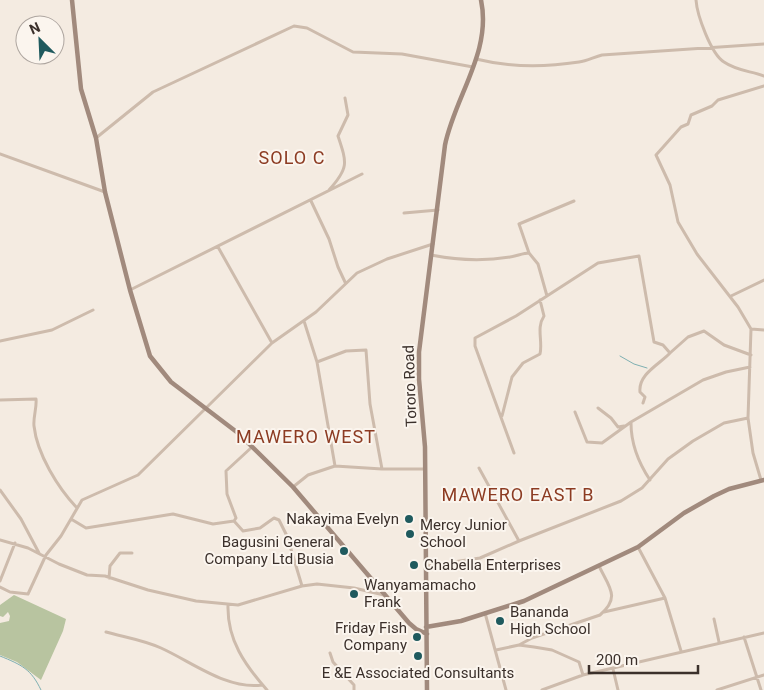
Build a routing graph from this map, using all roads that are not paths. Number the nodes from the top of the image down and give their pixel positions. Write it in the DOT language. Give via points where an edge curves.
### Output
graph roads {
  1 [pos="72,0"];
  2 [pos="481,0"];
  3 [pos="696,0"];
  4 [pos="764,44"];
  5 [pos="713,47"];
  6 [pos="476,59"];
  7 [pos="473,67"];
  8 [pos="764,76"];
  9 [pos="764,86"];
  10 [pos="345,98"];
  11 [pos="96,138"];
  12 [pos="0,154"];
  13 [pos="362,174"];
  14 [pos="105,192"];
  15 [pos="327,193"];
  16 [pos="311,201"];
  17 [pos="574,201"];
  18 [pos="438,210"];
  19 [pos="404,213"];
  20 [pos="433,244"];
  21 [pos="218,246"];
  22 [pos="529,253"];
  23 [pos="431,256"];
  24 [pos="764,280"];
  25 [pos="345,282"];
  26 [pos="130,290"];
  27 [pos="548,296"];
  28 [pos="731,296"];
  29 [pos="540,300"];
  30 [pos="93,310"];
  31 [pos="304,321"];
  32 [pos="751,329"];
  33 [pos="764,330"];
  34 [pos="0,341"];
  35 [pos="272,343"];
  36 [pos="670,353"];
  37 [pos="751,355"];
  38 [pos="317,362"];
  39 [pos="750,367"];
  40 [pos="1,402"];
  41 [pos="643,403"];
  42 [pos="598,408"];
  43 [pos="204,409"];
  44 [pos="575,412"];
  45 [pos="502,417"];
  46 [pos="748,418"];
  47 [pos="632,422"];
  48 [pos="252,447"];
  49 [pos="514,453"];
  50 [pos="335,466"];
  51 [pos="479,468"];
  52 [pos="382,469"];
  53 [pos="425,469"];
  54 [pos="650,480"];
  55 [pos="762,480"];
  56 [pos="293,487"];
  57 [pos="0,490"];
  58 [pos="77,508"];
  59 [pos="71,519"];
  60 [pos="234,521"];
  61 [pos="0,540"];
  62 [pos="519,541"];
  63 [pos="15,544"];
  64 [pos="638,547"];
  65 [pos="132,553"];
  66 [pos="39,554"];
  67 [pos="46,555"];
  68 [pos="427,566"];
  69 [pos="599,566"];
  70 [pos="109,578"];
  71 [pos="0,581"];
  72 [pos="302,586"];
  73 [pos="0,587"];
  74 [pos="384,595"];
  75 [pos="665,598"];
  76 [pos="228,605"];
  77 [pos="485,612"];
  78 [pos="604,612"];
  79 [pos="714,619"];
  80 [pos="426,627"];
  81 [pos="106,632"];
  82 [pos="764,633"];
  83 [pos="427,634"];
  84 [pos="744,637"];
  85 [pos="719,642"];
  86 [pos="519,645"];
  87 [pos="496,650"];
  88 [pos="682,651"];
  89 [pos="330,653"];
  90 [pos="613,669"];
  91 [pos="583,675"];
  92 [pos="764,675"];
  93 [pos="757,677"];
  94 [pos="262,684"];
  95 [pos="267,690"];
  96 [pos="354,690"];
  97 [pos="427,690"];
  98 [pos="506,690"];
  99 [pos="542,690"];
  100 [pos="618,690"];
  101 [pos="717,690"];
  102 [pos="761,690"];
  1 -- 11 [label="main road" via="81,89"];
  2 -- 6 [label="main road, Tororo Road" via="483,26"];
  3 -- 5 [label="street"];
  4 -- 5 [label="street"];
  5 -- 6 [label="street" via="602,55 562,64 510,64"];
  5 -- 8 [label="street" via="726,64"];
  6 -- 7 [label="main road, Tororo Road"];
  7 -- 11 [label="street" via="402,54 353,52 307,28 294,26 153,92"];
  7 -- 18 [label="main road, Tororo Road" via="448,133"];
  9 -- 28 [label="street" via="718,100 692,115 688,124 681,127 656,155 670,185 678,222"];
  10 -- 15 [label="street" via="348,115 338,136 345,154 345,168"];
  11 -- 14 [label="main road"];
  12 -- 14 [label="street"];
  13 -- 15 [label="street"];
  14 -- 26 [label="main road"];
  15 -- 16 [label="street"];
  16 -- 21 [label="street"];
  16 -- 25 [label="street"];
  17 -- 22 [label="street" via="519,224"];
  18 -- 19 [label="street"];
  18 -- 20 [label="main road, Tororo Road"];
  20 -- 23 [label="main road, Tororo Road"];
  20 -- 25 [label="street" via="387,258"];
  21 -- 26 [label="street"];
  21 -- 35 [label="street"];
  22 -- 23 [label="street" via="484,258"];
  22 -- 27 [label="street" via="538,264"];
  23 -- 53 [label="main road, Tororo Road" via="419,363"];
  24 -- 28 [label="street"];
  25 -- 31 [label="street"];
  26 -- 43 [label="main road" via="146,346 155,363 171,382"];
  27 -- 29 [label="street"];
  27 -- 36 [label="street" via="598,264 639,256 654,342"];
  28 -- 32 [label="street"];
  29 -- 45 [label="street" via="544,316 540,322 540,354 524,363 512,377"];
  29 -- 45 [label="street" via="474,338"];
  30 -- 34 [label="street" via="52,330"];
  31 -- 35 [label="street"];
  31 -- 38 [label="street"];
  32 -- 33 [label="street"];
  32 -- 37 [label="street"];
  35 -- 43 [label="street"];
  36 -- 37 [label="street" via="688,336 704,331 724,345"];
  36 -- 41 [label="street" via="652,368 640,384 640,392 645,397"];
  37 -- 39 [label="street"];
  38 -- 50 [label="street"];
  38 -- 52 [label="street" via="346,351 366,350 369,395"];
  39 -- 46 [label="street"];
  39 -- 47 [label="street" via="703,380"];
  40 -- 58 [label="street" via="36,400 34,426 38,442 56,482"];
  42 -- 47 [label="street" via="618,427"];
  43 -- 48 [label="main road"];
  43 -- 58 [label="street" via="138,475 85,498"];
  44 -- 47 [label="street" via="590,443 609,440"];
  45 -- 49 [label="street"];
  46 -- 54 [label="street" via="724,424 693,440"];
  46 -- 55 [label="street" via="753,454"];
  47 -- 54 [label="street" via="631,440"];
  48 -- 56 [label="main road"];
  48 -- 60 [label="street" via="226,471 227,494 236,518"];
  50 -- 52 [label="street"];
  50 -- 56 [label="street" via="308,475"];
  51 -- 62 [label="street"];
  52 -- 53 [label="street"];
  53 -- 68 [label="main road, Tororo Road"];
  54 -- 62 [label="street" via="621,502"];
  55 -- 64 [label="main road" via="729,489 707,500"];
  56 -- 74 [label="main road"];
  57 -- 66 [label="street" via="21,518"];
  58 -- 59 [label="street"];
  59 -- 60 [label="street" via="86,528 173,514 213,524"];
  59 -- 67 [label="street"];
  60 -- 72 [label="street" via="243,531 256,529 274,518 279,520"];
  61 -- 63 [label="street"];
  62 -- 68 [label="street" via="474,560"];
  63 -- 66 [label="street"];
  63 -- 71 [label="street"];
  64 -- 69 [label="main road"];
  64 -- 75 [label="street"];
  65 -- 70 [label="street" via="120,553 110,566"];
  66 -- 67 [label="street"];
  67 -- 70 [label="street" via="87,575"];
  67 -- 73 [label="street" via="28,594 17,594"];
  68 -- 80 [label="main road, Tororo Road"];
  69 -- 77 [label="main road" via="524,601"];
  69 -- 78 [label="street" via="613,596"];
  70 -- 76 [label="street" via="176,597"];
  72 -- 74 [label="street" via="317,584 354,588"];
  72 -- 76 [label="street" via="254,602"];
  74 -- 83 [label="main road" via="413,627"];
  75 -- 78 [label="street"];
  75 -- 88 [label="street"];
  76 -- 94 [label="street" via="229,626 237,650"];
  77 -- 80 [label="main road" via="450,624"];
  77 -- 87 [label="street"];
  78 -- 86 [label="street"];
  79 -- 85 [label="street"];
  80 -- 83 [label="main road, Tororo Road"];
  81 -- 94 [label="street" via="164,649 235,686 248,689"];
  82 -- 84 [label="street"];
  83 -- 97 [label="main road, Tororo Road"];
  84 -- 85 [label="street"];
  84 -- 93 [label="street"];
  85 -- 88 [label="street"];
  86 -- 87 [label="street"];
  86 -- 91 [label="street" via="552,650 579,662"];
  87 -- 98 [label="street"];
  88 -- 90 [label="street"];
  89 -- 96 [label="street" via="333,662 354,685"];
  90 -- 91 [label="street"];
  90 -- 100 [label="street"];
  91 -- 99 [label="street"];
  92 -- 93 [label="street"];
  93 -- 101 [label="street"];
  93 -- 102 [label="street"];
  94 -- 95 [label="street"];
}
